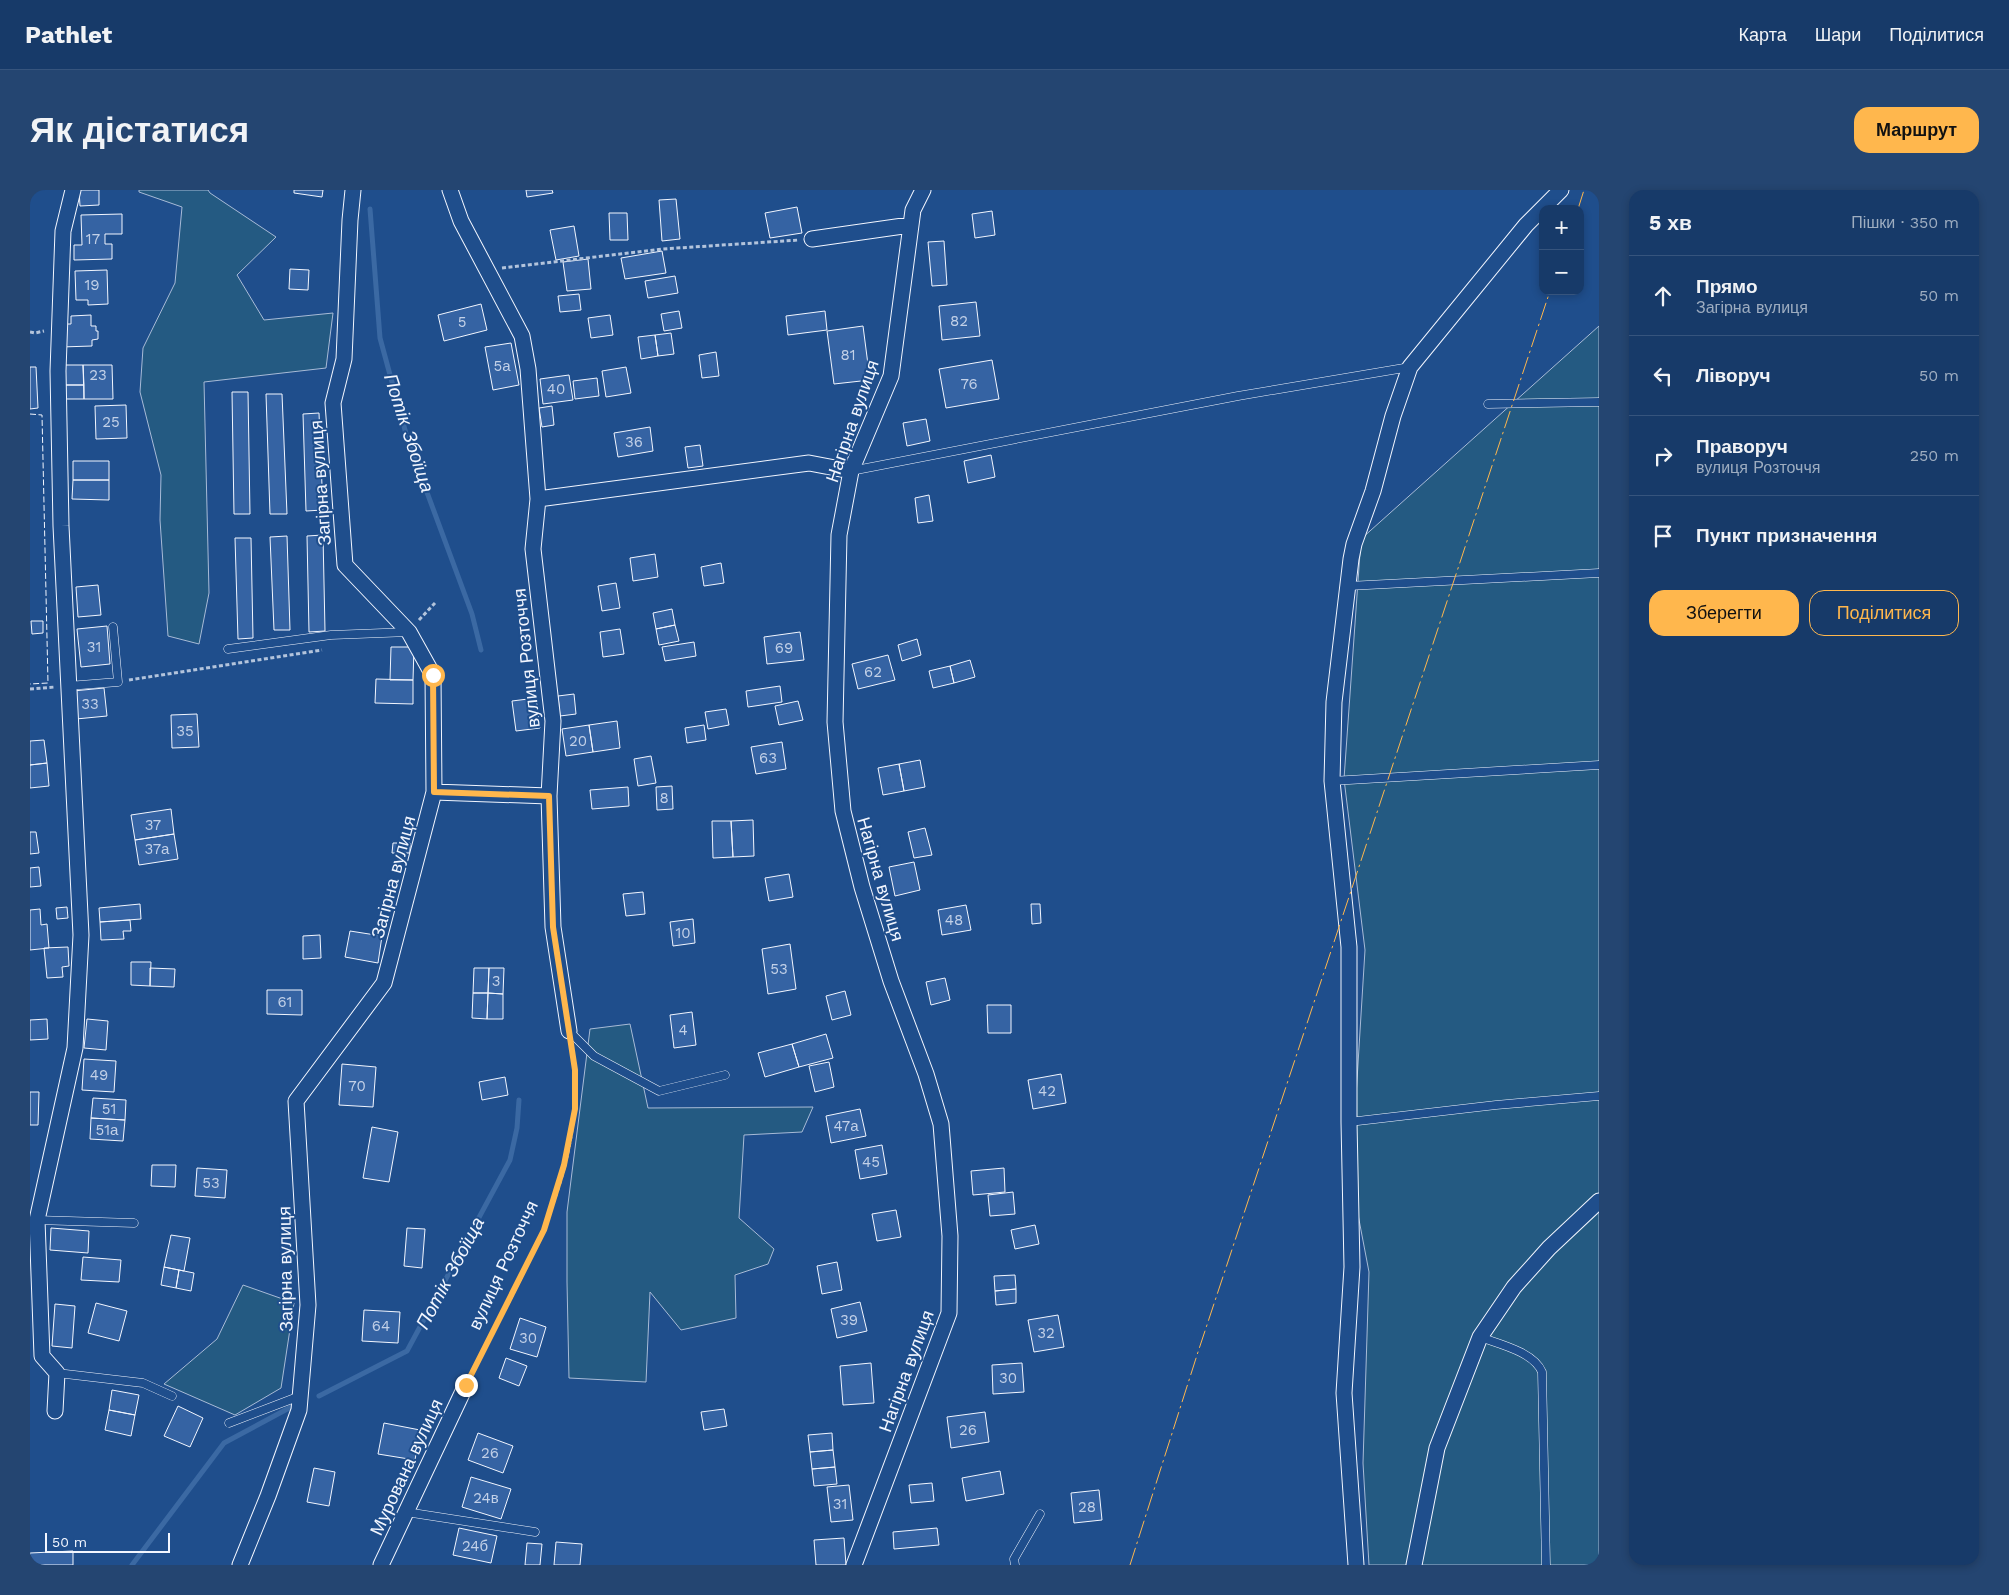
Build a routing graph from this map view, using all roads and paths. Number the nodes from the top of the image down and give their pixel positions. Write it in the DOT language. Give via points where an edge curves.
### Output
graph roads {
  1 [pos="73,190"];
  2 [pos="353,190"];
  3 [pos="450,190"];
  4 [pos="923,190"];
  5 [pos="1561,190"];
  6 [pos="910,225"];
  7 [pos="812,239"];
  8 [pos="487,270"];
  9 [pos="1410,367"];
  10 [pos="1599,402"];
  11 [pos="1488,404"];
  12 [pos="851,471"];
  13 [pos="538,499"];
  14 [pos="1599,573"];
  15 [pos="1348,586"];
  16 [pos="435,603"];
  17 [pos="114,627"];
  18 [pos="409,632"];
  19 [pos="228,649"];
  20 [pos="323,650"];
  21 [pos="118,682"];
  22 [pos="68,686"];
  23 [pos="30,689"];
  24 [pos="1599,765"];
  25 [pos="1332,781"];
  26 [pos="434,792"];
  27 [pos="549,796"];
  28 [pos="569,1031"];
  29 [pos="725,1075"];
  30 [pos="1599,1096"];
  31 [pos="1349,1122"];
  32 [pos="1599,1201"];
  33 [pos="33,1220"];
  34 [pos="134,1223"];
  35 [pos="1480,1337"];
  36 [pos="57,1373"];
  37 [pos="466,1385"];
  38 [pos="172,1396"];
  39 [pos="300,1396"];
  40 [pos="55,1411"];
  41 [pos="229,1423"];
  42 [pos="406,1512"];
  43 [pos="1040,1514"];
  44 [pos="535,1532"];
  45 [pos="240,1565"];
  46 [pos="381,1565"];
  47 [pos="854,1565"];
  48 [pos="1015,1565"];
  49 [pos="1356,1565"];
  50 [pos="1414,1565"];
  51 [pos="1546,1565"];
  1 -- 22 [label="street" via="63,231 58,371"];
  2 -- 18 [label="street, Загірна вулиця" via="344,359 333,403 345,565"];
  3 -- 8 [label="street, вулиця Розточчя" via="461,221"];
  4 -- 6 [label="street, Нагірна вулиця"];
  5 -- 9 [label="street" via="1526,225"];
  6 -- 7 [label="street"];
  6 -- 12 [label="street, Нагірна вулиця" via="891,376"];
  7 -- 8 [label="path" via="663,249"];
  8 -- 13 [label="street, вулиця Розточчя" via="522,336 528,369"];
  9 -- 12 [label="lane" via="1238,396"];
  9 -- 15 [label="street" via="1354,544"];
  10 -- 11 [label="lane"];
  12 -- 13 [label="street" via="809,463"];
  12 -- 47 [label="street, Нагірна вулиця" via="839,535 835,722 843,810 862,887 891,981 941,1124 950,1236 949,1313"];
  13 -- 27 [label="street, вулиця Розточчя" via="533,549 554,721"];
  14 -- 15 [label="lane"];
  15 -- 25 [label="street" via="1334,702"];
  16 -- 18 [label="path"];
  17 -- 21 [label="lane"];
  18 -- 19 [label="lane" via="332,635"];
  18 -- 26 [label="street, Загірна вулиця" via="433,675"];
  20 -- 21 [label="path"];
  21 -- 22 [label="lane"];
  22 -- 23 [label="path"];
  22 -- 33 [label="street" via="81,945 75,1048"];
  24 -- 25 [label="lane"];
  25 -- 31 [label="street" via="1349,947"];
  26 -- 27 [label="street"];
  26 -- 39 [label="street, Загірна вулиця" via="384,983 296,1101 308,1306"];
  27 -- 28 [label="street, вулиця Розточчя" via="553,927"];
  28 -- 29 [label="lane" via="594,1056 659,1091"];
  28 -- 37 [label="path, вулиця Розточчя" via="575,1070 575,1109 555,1197 529,1262"];
  30 -- 31 [label="lane"];
  31 -- 49 [label="street" via="1352,1267 1344,1393"];
  32 -- 35 [label="street" via="1543,1254 1514,1287"];
  33 -- 34 [label="lane"];
  33 -- 36 [label="street" via="42,1356"];
  35 -- 50 [label="street" via="1437,1448"];
  35 -- 51 [label="lane" via="1530,1357 1539,1364 1542,1372"];
  36 -- 38 [label="lane" via="143,1383"];
  36 -- 40 [label="street"];
  37 -- 42 [label="street, Мурована вулиця"];
  39 -- 41 [label="lane"];
  39 -- 45 [label="street, Загірна вулиця" via="299,1410"];
  42 -- 44 [label="lane"];
  42 -- 46 [label="street, Мурована вулиця"];
  43 -- 48 [label="lane" via="1014,1560"];
}
